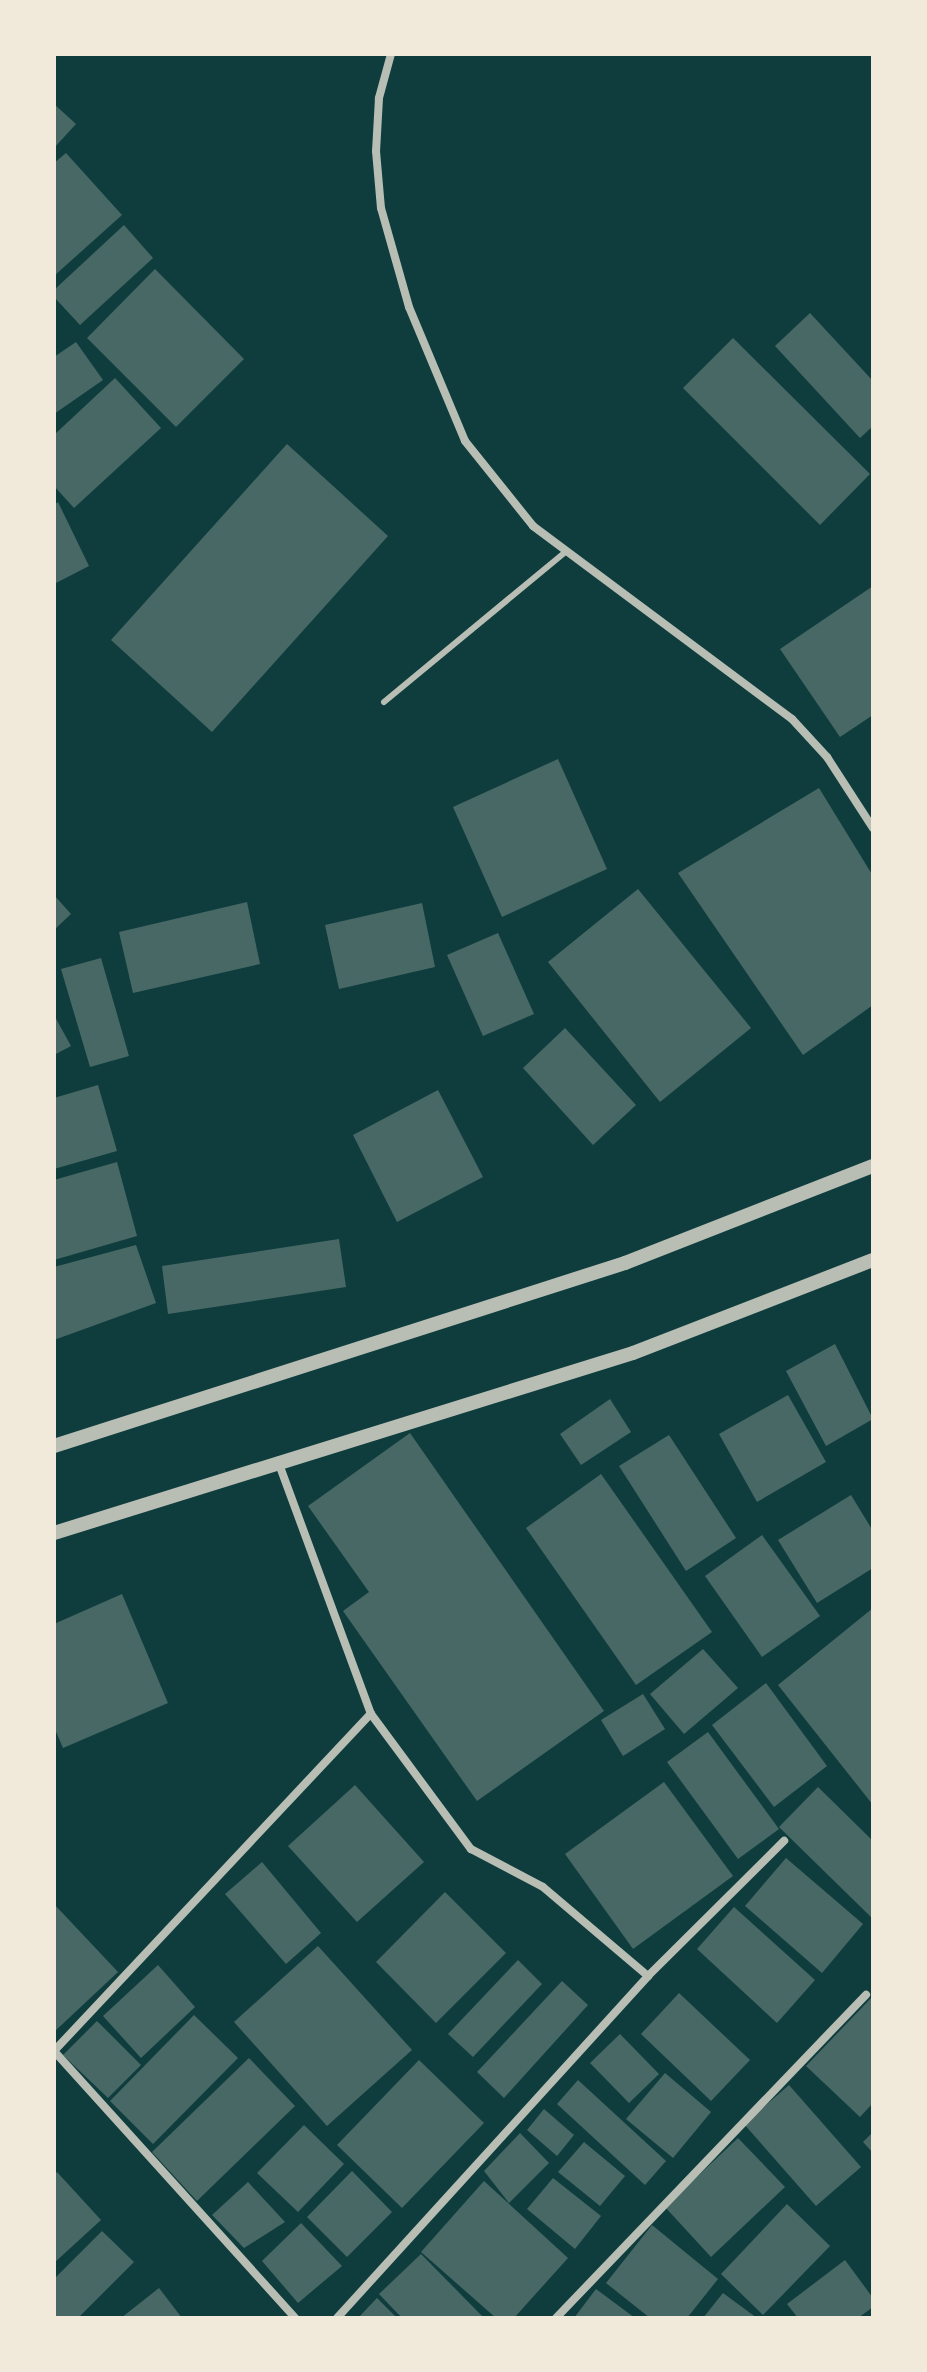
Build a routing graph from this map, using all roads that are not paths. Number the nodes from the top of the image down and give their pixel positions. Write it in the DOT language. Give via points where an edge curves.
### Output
graph roads {
  1 [pos="391,54"];
  2 [pos="565,552"];
  3 [pos="384,702"];
  4 [pos="873,828"];
  5 [pos="873,1166"];
  6 [pos="873,1260"];
  7 [pos="54,1446"];
  8 [pos="279,1464"];
  9 [pos="54,1533"];
  10 [pos="371,1714"];
  11 [pos="784,1841"];
  12 [pos="648,1976"];
  13 [pos="866,1995"];
  14 [pos="54,2051"];
  15 [pos="295,2318"];
  16 [pos="337,2318"];
  17 [pos="556,2318"];
  1 -- 2 [label="street" via="379,98 376,151 381,208 409,307 465,441 533,526"];
  2 -- 3 [label="lane"];
  2 -- 4 [label="street" via="709,652 792,719 827,757"];
  5 -- 7 [label="street" via="610,1268"];
  6 -- 8 [label="street" via="633,1353"];
  8 -- 9 [label="street"];
  8 -- 10 [label="street"];
  10 -- 12 [label="street" via="471,1849 543,1887"];
  10 -- 14 [label="street"];
  11 -- 12 [label="street"];
  12 -- 16 [label="street"];
  13 -- 17 [label="street"];
  14 -- 15 [label="street"];
}
